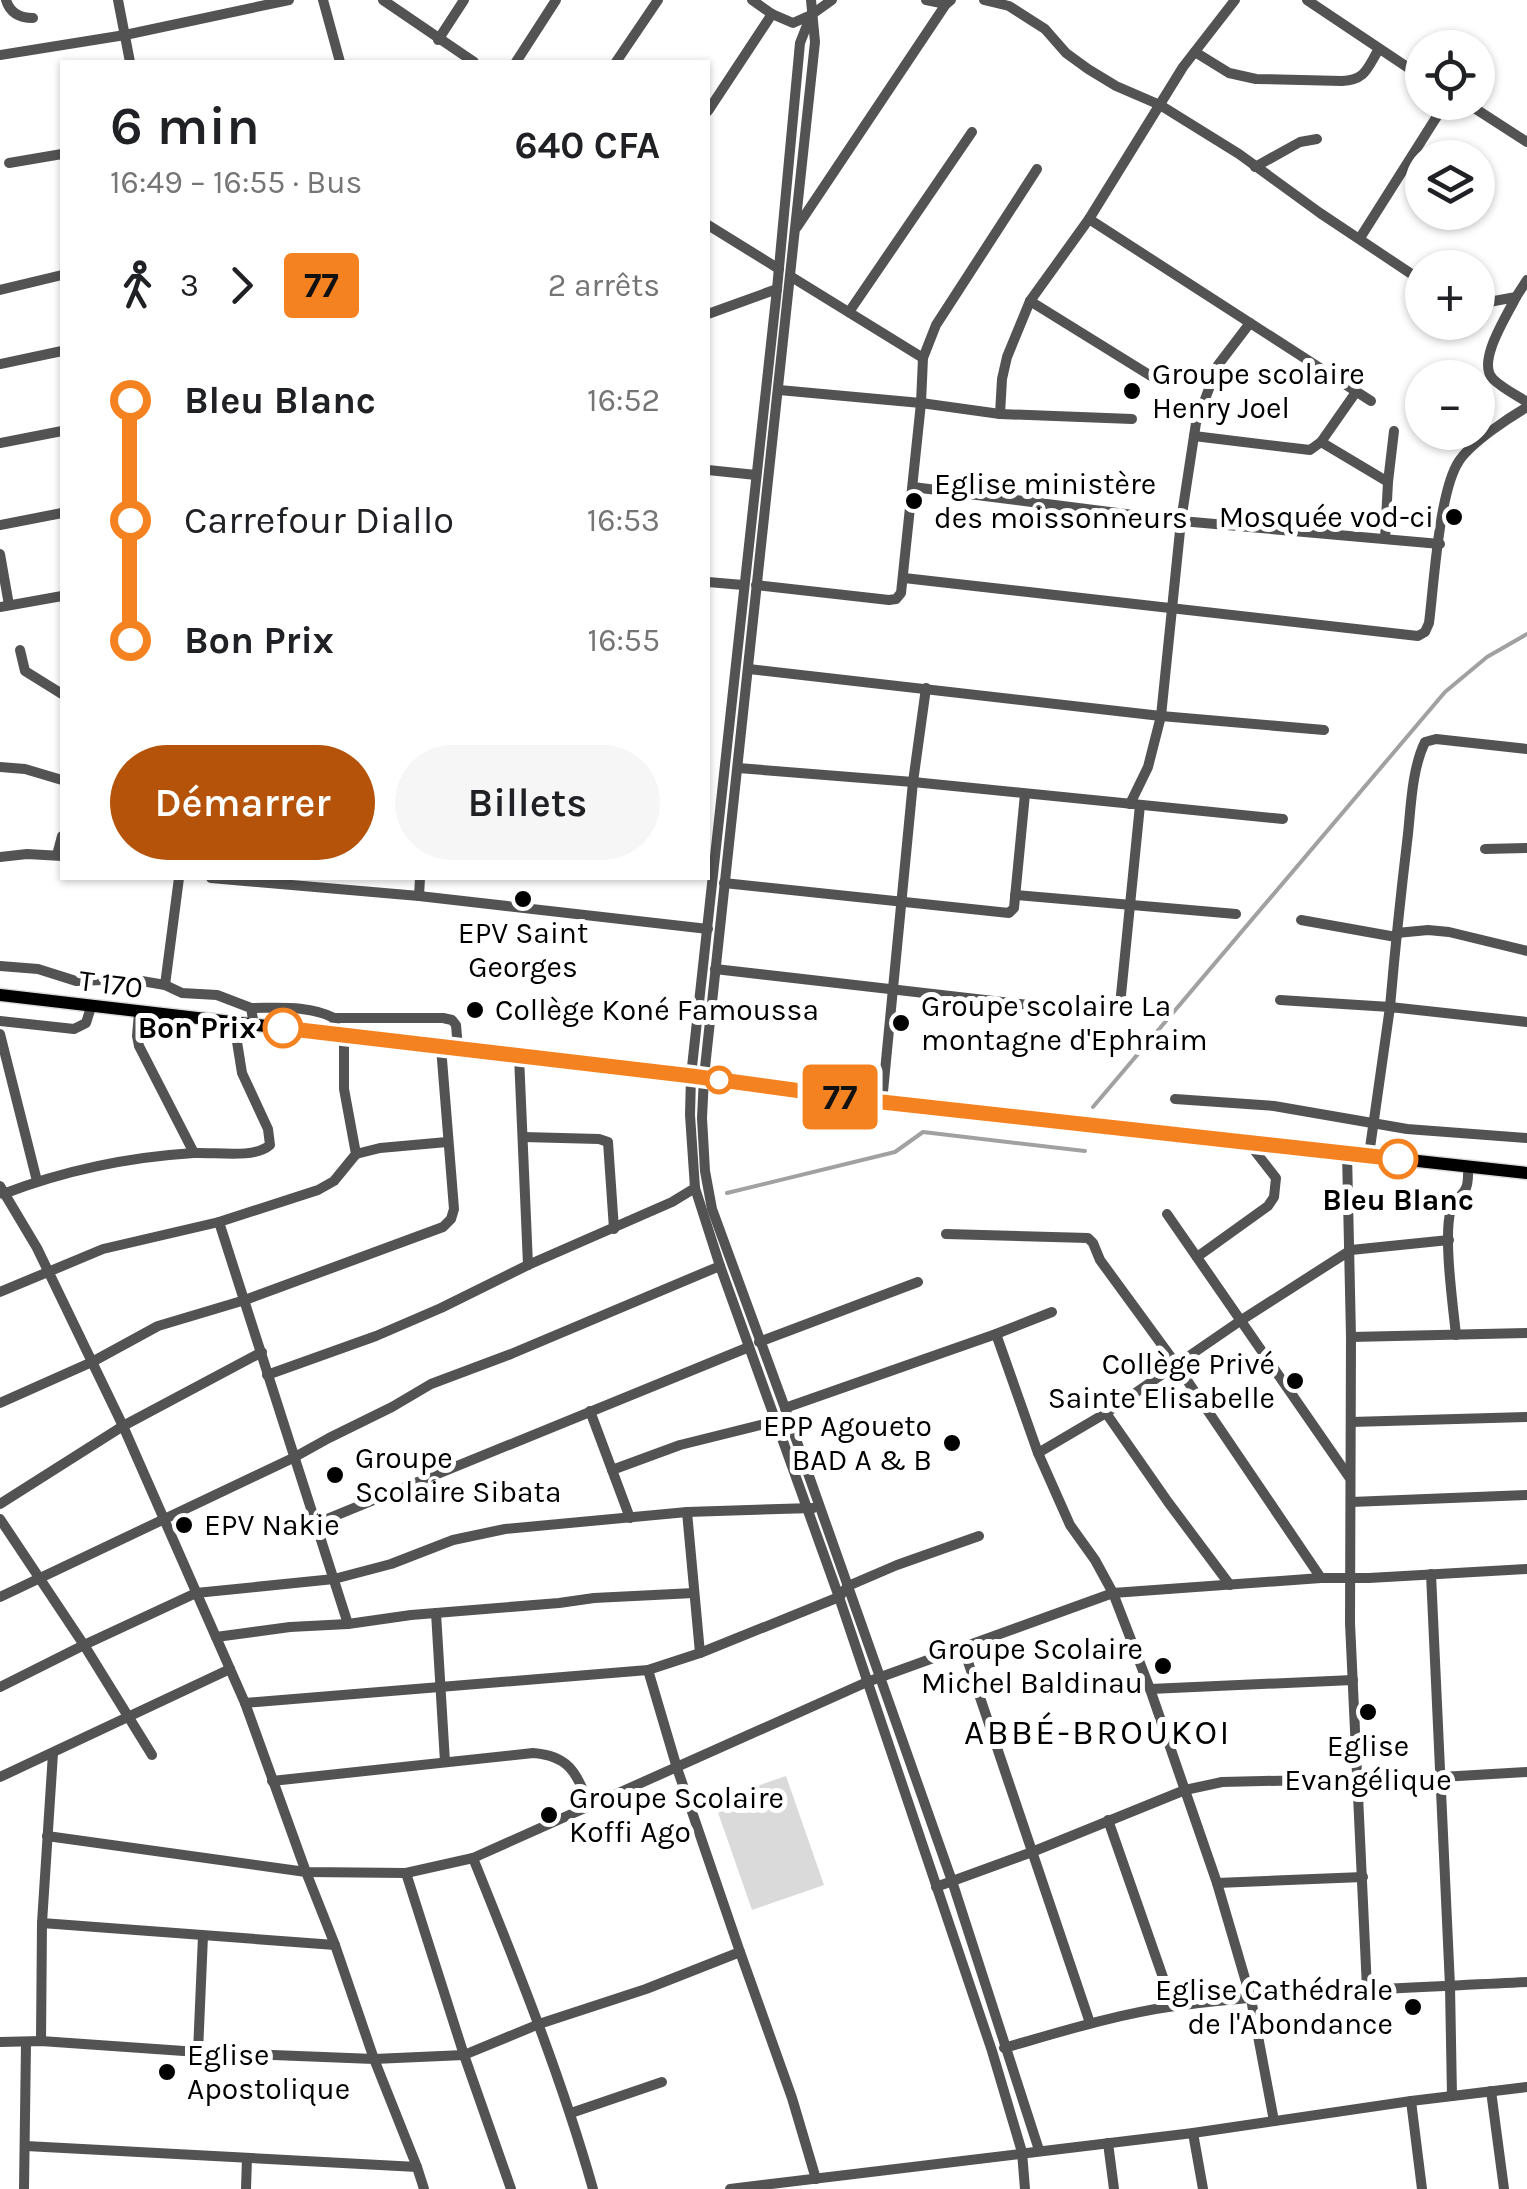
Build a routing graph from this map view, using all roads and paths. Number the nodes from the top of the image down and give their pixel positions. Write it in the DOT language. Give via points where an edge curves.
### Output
graph roads {
  1 [pos="6,0"];
  2 [pos="118,0"];
  3 [pos="289,0"];
  4 [pos="323,0"];
  5 [pos="383,0"];
  6 [pos="464,0"];
  7 [pos="556,0"];
  8 [pos="658,0"];
  9 [pos="752,0"];
  10 [pos="811,0"];
  11 [pos="832,0"];
  12 [pos="926,0"];
  13 [pos="984,0"];
  14 [pos="1235,0"];
  15 [pos="1307,0"];
  16 [pos="948,2"];
  17 [pos="772,14"];
  18 [pos="810,15"];
  19 [pos="34,18"];
  20 [pos="125,35"];
  21 [pos="438,40"];
  22 [pos="1379,49"];
  23 [pos="1195,52"];
  24 [pos="0,55"];
  25 [pos="130,60"];
  26 [pos="339,60"];
  27 [pos="471,60"];
  28 [pos="517,60"];
  29 [pos="617,60"];
  30 [pos="1405,66"];
  31 [pos="1160,105"];
  32 [pos="710,109"];
  33 [pos="1435,120"];
  34 [pos="1492,120"];
  35 [pos="972,132"];
  36 [pos="1316,139"];
  37 [pos="1527,142"];
  38 [pos="60,154"];
  39 [pos="9,164"];
  40 [pos="1256,167"];
  41 [pos="1037,169"];
  42 [pos="1089,220"];
  43 [pos="710,226"];
  44 [pos="794,232"];
  45 [pos="1360,238"];
  46 [pos="1405,268"];
  47 [pos="778,269"];
  48 [pos="60,275"];
  49 [pos="790,276"];
  50 [pos="1527,280"];
  51 [pos="777,289"];
  52 [pos="0,290"];
  53 [pos="1516,297"];
  54 [pos="1030,301"];
  55 [pos="1495,301"];
  56 [pos="849,312"];
  57 [pos="710,313"];
  58 [pos="1250,322"];
  59 [pos="60,352"];
  60 [pos="923,358"];
  61 [pos="0,364"];
  62 [pos="1150,376"];
  63 [pos="779,390"];
  64 [pos="1356,392"];
  65 [pos="1371,401"];
  66 [pos="921,403"];
  67 [pos="1527,405"];
  68 [pos="1000,414"];
  69 [pos="1132,419"];
  70 [pos="60,431"];
  71 [pos="1394,431"];
  72 [pos="1194,436"];
  73 [pos="1321,442"];
  74 [pos="0,443"];
  75 [pos="710,470"];
  76 [pos="756,475"];
  77 [pos="1388,482"];
  78 [pos="913,488"];
  79 [pos="60,512"];
  80 [pos="1181,521"];
  81 [pos="0,525"];
  82 [pos="1386,539"];
  83 [pos="1440,544"];
  84 [pos="0,554"];
  85 [pos="904,578"];
  86 [pos="710,582"];
  87 [pos="743,585"];
  88 [pos="756,585"];
  89 [pos="60,596"];
  90 [pos="5,606"];
  91 [pos="1172,609"];
  92 [pos="20,650"];
  93 [pos="749,669"];
  94 [pos="926,688"];
  95 [pos="60,693"];
  96 [pos="1160,716"];
  97 [pos="1324,730"];
  98 [pos="1527,748"];
  99 [pos="0,766"];
  100 [pos="738,768"];
  101 [pos="60,779"];
  102 [pos="913,782"];
  103 [pos="1025,794"];
  104 [pos="1135,804"];
  105 [pos="713,811"];
  106 [pos="1282,819"];
  107 [pos="1484,848"];
  108 [pos="1527,848"];
  109 [pos="0,856"];
  110 [pos="60,856"];
  111 [pos="178,880"];
  112 [pos="249,880"];
  113 [pos="420,880"];
  114 [pos="724,883"];
  115 [pos="1014,895"];
  116 [pos="419,896"];
  117 [pos="902,902"];
  118 [pos="1130,905"];
  119 [pos="1236,914"];
  120 [pos="1301,920"];
  121 [pos="708,929"];
  122 [pos="1396,935"];
  123 [pos="1527,950"];
  124 [pos="0,966"];
  125 [pos="715,970"];
  126 [pos="165,986"];
  127 [pos="894,991"];
  128 [pos="0,995"];
  129 [pos="1280,1000"];
  130 [pos="91,1007"];
  131 [pos="1390,1007"];
  132 [pos="251,1008"];
  133 [pos="139,1012"];
  134 [pos="334,1018"];
  135 [pos="0,1021"];
  136 [pos="1527,1022"];
  137 [pos="234,1023"];
  138 [pos="254,1025"];
  139 [pos="0,1034"];
  140 [pos="340,1036"];
  141 [pos="441,1047"];
  142 [pos="458,1048"];
  143 [pos="520,1056"];
  144 [pos="698,1076"];
  145 [pos="1175,1099"];
  146 [pos="882,1102"];
  147 [pos="1374,1123"];
  148 [pos="523,1137"];
  149 [pos="1527,1138"];
  150 [pos="1247,1141"];
  151 [pos="447,1142"];
  152 [pos="1348,1152"];
  153 [pos="194,1153"];
  154 [pos="356,1154"];
  155 [pos="1369,1155"];
  156 [pos="1468,1167"];
  157 [pos="1527,1173"];
  158 [pos="38,1181"];
  159 [pos="696,1188"];
  160 [pos="1,1191"];
  161 [pos="1167,1214"];
  162 [pos="219,1222"];
  163 [pos="614,1228"];
  164 [pos="946,1234"];
  165 [pos="1449,1240"];
  166 [pos="1351,1250"];
  167 [pos="1197,1256"];
  168 [pos="528,1265"];
  169 [pos="720,1266"];
  170 [pos="48,1273"];
  171 [pos="918,1282"];
  172 [pos="0,1292"];
  173 [pos="245,1300"];
  174 [pos="1052,1312"];
  175 [pos="1240,1321"];
  176 [pos="1527,1332"];
  177 [pos="996,1334"];
  178 [pos="1456,1335"];
  179 [pos="1352,1337"];
  180 [pos="754,1344"];
  181 [pos="262,1352"];
  182 [pos="92,1362"];
  183 [pos="1176,1364"];
  184 [pos="267,1375"];
  185 [pos="0,1402"];
  186 [pos="786,1408"];
  187 [pos="590,1411"];
  188 [pos="1106,1414"];
  189 [pos="1527,1417"];
  190 [pos="776,1420"];
  191 [pos="1351,1422"];
  192 [pos="123,1426"];
  193 [pos="1038,1453"];
  194 [pos="293,1458"];
  195 [pos="612,1470"];
  196 [pos="1350,1479"];
  197 [pos="1527,1495"];
  198 [pos="1350,1502"];
  199 [pos="0,1504"];
  200 [pos="820,1508"];
  201 [pos="807,1509"];
  202 [pos="687,1512"];
  203 [pos="165,1518"];
  204 [pos="630,1518"];
  205 [pos="0,1519"];
  206 [pos="315,1524"];
  207 [pos="979,1536"];
  208 [pos="1527,1569"];
  209 [pos="1431,1574"];
  210 [pos="40,1578"];
  211 [pos="1320,1578"];
  212 [pos="334,1579"];
  213 [pos="1349,1579"];
  214 [pos="1230,1585"];
  215 [pos="848,1586"];
  216 [pos="694,1593"];
  217 [pos="1113,1593"];
  218 [pos="196,1594"];
  219 [pos="0,1596"];
  220 [pos="839,1597"];
  221 [pos="436,1613"];
  222 [pos="348,1624"];
  223 [pos="216,1638"];
  224 [pos="84,1645"];
  225 [pos="963,1647"];
  226 [pos="700,1653"];
  227 [pos="230,1669"];
  228 [pos="648,1670"];
  229 [pos="881,1677"];
  230 [pos="1353,1680"];
  231 [pos="867,1682"];
  232 [pos="0,1687"];
  233 [pos="440,1688"];
  234 [pos="1150,1689"];
  235 [pos="245,1704"];
  236 [pos="128,1717"];
  237 [pos="53,1753"];
  238 [pos="152,1755"];
  239 [pos="445,1762"];
  240 [pos="677,1768"];
  241 [pos="1527,1772"];
  242 [pos="0,1777"];
  243 [pos="1441,1777"];
  244 [pos="1358,1779"];
  245 [pos="272,1780"];
  246 [pos="1185,1790"];
  247 [pos="590,1806"];
  248 [pos="1108,1820"];
  249 [pos="47,1836"];
  250 [pos="1032,1852"];
  251 [pos="473,1858"];
  252 [pos="306,1872"];
  253 [pos="406,1872"];
  254 [pos="1362,1877"];
  255 [pos="952,1881"];
  256 [pos="1217,1883"];
  257 [pos="936,1886"];
  258 [pos="42,1924"];
  259 [pos="203,1936"];
  260 [pos="335,1945"];
  261 [pos="740,1952"];
  262 [pos="1527,1982"];
  263 [pos="1450,1986"];
  264 [pos="1367,1989"];
  265 [pos="1250,1999"];
  266 [pos="1173,2006"];
  267 [pos="1090,2023"];
  268 [pos="539,2024"];
  269 [pos="41,2041"];
  270 [pos="0,2042"];
  271 [pos="26,2043"];
  272 [pos="1007,2047"];
  273 [pos="992,2051"];
  274 [pos="198,2052"];
  275 [pos="464,2055"];
  276 [pos="374,2059"];
  277 [pos="662,2082"];
  278 [pos="1527,2088"];
  279 [pos="1491,2091"];
  280 [pos="1452,2096"];
  281 [pos="1411,2101"];
  282 [pos="571,2113"];
  283 [pos="1274,2120"];
  284 [pos="1193,2133"];
  285 [pos="1108,2142"];
  286 [pos="26,2146"];
  287 [pos="1039,2150"];
  288 [pos="1022,2152"];
  289 [pos="247,2158"];
  290 [pos="418,2167"];
  291 [pos="816,2179"];
  292 [pos="793,2186"];
  293 [pos="24,2189"];
  294 [pos="246,2189"];
  295 [pos="424,2189"];
  296 [pos="511,2189"];
  297 [pos="593,2189"];
  298 [pos="730,2189"];
  299 [pos="1026,2189"];
  300 [pos="1114,2189"];
  301 [pos="1203,2189"];
  302 [pos="1422,2189"];
  303 [pos="1504,2189"];
  1 -- 19 [label="street" via="13,12"];
  2 -- 20 [label="street"];
  3 -- 20 [label="street"];
  4 -- 26 [label="street"];
  5 -- 21 [label="street"];
  6 -- 21 [label="street"];
  7 -- 28 [label="street"];
  8 -- 29 [label="street"];
  9 -- 17 [label="street"];
  10 -- 18 [label="street"];
  11 -- 18 [label="street"];
  12 -- 16 [label="street"];
  13 -- 31 [label="street" via="1009,6 1088,68"];
  14 -- 23 [label="street"];
  15 -- 22 [label="street"];
  16 -- 44 [label="street"];
  17 -- 18 [label="street" via="793,23"];
  17 -- 32 [label="street"];
  18 -- 44 [label="street" via="815,42"];
  18 -- 47 [label="street" via="800,43"];
  20 -- 24 [label="street"];
  20 -- 25 [label="street"];
  21 -- 27 [label="street"];
  22 -- 23 [label="street" via="1362,76 1342,81 1256,79 1229,73"];
  22 -- 30 [label="street"];
  23 -- 31 [label="street"];
  31 -- 40 [label="street"];
  31 -- 42 [label="street"];
  33 -- 45 [label="street"];
  34 -- 37 [label="street"];
  35 -- 56 [label="street"];
  36 -- 40 [label="street"];
  38 -- 39 [label="street"];
  40 -- 45 [label="street"];
  41 -- 60 [label="street" via="936,325"];
  42 -- 54 [label="street"];
  42 -- 58 [label="street"];
  43 -- 47 [label="street"];
  44 -- 49 [label="street"];
  45 -- 46 [label="street"];
  47 -- 51 [label="street"];
  48 -- 52 [label="street"];
  49 -- 56 [label="street"];
  49 -- 63 [label="street"];
  50 -- 53 [label="street"];
  51 -- 57 [label="street"];
  51 -- 76 [label="street"];
  53 -- 55 [label="street"];
  53 -- 67 [label="street" via="1487,369"];
  54 -- 62 [label="street"];
  54 -- 68 [label="street" via="1006,357"];
  56 -- 60 [label="street"];
  58 -- 64 [label="street"];
  58 -- 72 [label="street" via="1210,381"];
  59 -- 61 [label="street"];
  60 -- 66 [label="street"];
  63 -- 66 [label="street"];
  63 -- 88 [label="street"];
  64 -- 65 [label="street"];
  64 -- 73 [label="street"];
  66 -- 68 [label="street"];
  66 -- 78 [label="street"];
  67 -- 83 [label="street" via="1459,460"];
  68 -- 69 [label="street"];
  70 -- 74 [label="street"];
  71 -- 77 [label="street"];
  72 -- 73 [label="street" via="1310,450"];
  72 -- 80 [label="street"];
  73 -- 77 [label="street"];
  75 -- 76 [label="street"];
  76 -- 87 [label="street"];
  77 -- 82 [label="street"];
  78 -- 80 [label="street"];
  78 -- 85 [label="street"];
  79 -- 81 [label="street"];
  80 -- 82 [label="street"];
  80 -- 91 [label="street"];
  82 -- 83 [label="street"];
  83 -- 91 [label="street" via="1429,622 1418,636"];
  84 -- 90 [label="street"];
  85 -- 88 [label="street" via="901,594 889,600"];
  85 -- 91 [label="street"];
  86 -- 87 [label="street"];
  87 -- 105 [label="street"];
  88 -- 93 [label="street"];
  89 -- 90 [label="street"];
  91 -- 96 [label="street"];
  92 -- 95 [label="street" via="25,671"];
  93 -- 94 [label="street"];
  93 -- 100 [label="street"];
  94 -- 96 [label="street"];
  94 -- 102 [label="street"];
  96 -- 97 [label="street"];
  96 -- 104 [label="street"];
  98 -- 122 [label="street" via="1424,742"];
  99 -- 101 [label="street"];
  100 -- 102 [label="street"];
  100 -- 114 [label="street"];
  102 -- 103 [label="street"];
  102 -- 117 [label="street"];
  103 -- 104 [label="street"];
  103 -- 115 [label="street"];
  104 -- 106 [label="street"];
  104 -- 118 [label="street"];
  105 -- 121 [label="street"];
  107 -- 108 [label="street"];
  109 -- 110 [label="street"];
  111 -- 126 [label="street"];
  112 -- 116 [label="street"];
  113 -- 116 [label="street"];
  114 -- 117 [label="street"];
  114 -- 125 [label="street"];
  115 -- 117 [label="street" via="1014,908 1004,914"];
  115 -- 118 [label="street"];
  116 -- 121 [label="street"];
  117 -- 127 [label="street"];
  118 -- 119 [label="street"];
  118 -- 127 [label="street" via="1116,1011"];
  120 -- 122 [label="street"];
  121 -- 144 [label="street"];
  122 -- 123 [label="street" via="1449,932"];
  122 -- 131 [label="street"];
  124 -- 126 [label="street"];
  125 -- 127 [label="street"];
  125 -- 144 [label="street"];
  126 -- 132 [label="street"];
  127 -- 146 [label="street"];
  128 -- 130 [label="main road, T 170"];
  129 -- 131 [label="street"];
  130 -- 133 [label="main road, T 170"];
  130 -- 135 [label="street" via="86,1023 74,1029"];
  131 -- 136 [label="street"];
  131 -- 147 [label="street"];
  132 -- 134 [label="street" via="298,1008"];
  132 -- 138 [label="street"];
  133 -- 137 [label="main road, T 170"];
  133 -- 153 [label="street" via="139,1046"];
  134 -- 140 [label="street"];
  134 -- 142 [label="street" via="452,1020"];
  137 -- 138 [label="main road, T 170"];
  137 -- 153 [label="street" via="242,1072 270,1145 248,1154"];
  138 -- 140 [label="main road, T 170"];
  139 -- 158 [label="street"];
  140 -- 141 [label="main road, T 170"];
  140 -- 154 [label="street"];
  141 -- 142 [label="main road, T 170"];
  141 -- 151 [label="street"];
  142 -- 143 [label="main road, T 170"];
  143 -- 144 [label="main road, T 170"];
  143 -- 148 [label="street"];
  144 -- 146 [label="main road, T 170"];
  144 -- 159 [label="street" via="690,1114"];
  144 -- 180 [label="street" via="712,1209"];
  145 -- 147 [label="street"];
  146 -- 150 [label="main road, T 170"];
  147 -- 149 [label="street"];
  147 -- 155 [label="street"];
  148 -- 163 [label="street" via="608,1142"];
  148 -- 168 [label="street"];
  150 -- 152 [label="main road, T 170"];
  150 -- 167 [label="street" via="1276,1178 1274,1198"];
  151 -- 154 [label="street"];
  151 -- 173 [label="street" via="454,1209 443,1227"];
  152 -- 155 [label="main road, T 170"];
  152 -- 166 [label="street"];
  153 -- 158 [label="street"];
  154 -- 162 [label="street" via="318,1190"];
  155 -- 156 [label="main road, T 170"];
  156 -- 157 [label="main road, T 170"];
  156 -- 165 [label="street" via="1465,1191 1451,1209"];
  158 -- 160 [label="street"];
  159 -- 163 [label="street"];
  159 -- 169 [label="street"];
  160 -- 170 [label="street"];
  161 -- 167 [label="street"];
  162 -- 170 [label="street" via="104,1250"];
  162 -- 173 [label="street"];
  163 -- 168 [label="street"];
  164 -- 183 [label="street" via="1088,1238"];
  165 -- 166 [label="street"];
  165 -- 178 [label="street"];
  166 -- 175 [label="street"];
  166 -- 179 [label="street"];
  167 -- 175 [label="street"];
  168 -- 184 [label="street" via="376,1336"];
  169 -- 180 [label="street"];
  169 -- 194 [label="street" via="431,1384"];
  170 -- 172 [label="street"];
  170 -- 182 [label="street"];
  171 -- 180 [label="street"];
  173 -- 181 [label="street"];
  173 -- 182 [label="street" via="158,1326"];
  174 -- 177 [label="street"];
  175 -- 183 [label="street"];
  175 -- 196 [label="street"];
  176 -- 178 [label="street"];
  177 -- 186 [label="street"];
  177 -- 193 [label="street"];
  178 -- 179 [label="street"];
  179 -- 191 [label="street"];
  180 -- 186 [label="street"];
  180 -- 187 [label="street"];
  180 -- 190 [label="street"];
  181 -- 184 [label="street"];
  181 -- 192 [label="street"];
  182 -- 185 [label="street"];
  182 -- 192 [label="street"];
  183 -- 188 [label="street"];
  183 -- 211 [label="street"];
  184 -- 194 [label="street"];
  186 -- 200 [label="street"];
  187 -- 195 [label="street"];
  187 -- 206 [label="street"];
  188 -- 193 [label="street"];
  188 -- 214 [label="street"];
  189 -- 191 [label="street"];
  190 -- 195 [label="street"];
  190 -- 201 [label="street"];
  191 -- 196 [label="street"];
  192 -- 199 [label="street"];
  192 -- 203 [label="street"];
  193 -- 217 [label="street" via="1070,1524"];
  194 -- 203 [label="street"];
  194 -- 206 [label="street"];
  195 -- 204 [label="street"];
  196 -- 198 [label="street"];
  197 -- 198 [label="street"];
  198 -- 213 [label="street"];
  200 -- 201 [label="street"];
  200 -- 215 [label="street"];
  201 -- 202 [label="street"];
  201 -- 220 [label="street"];
  202 -- 204 [label="street"];
  202 -- 216 [label="street"];
  203 -- 210 [label="street"];
  203 -- 218 [label="street"];
  204 -- 212 [label="street" via="469,1536"];
  205 -- 210 [label="street"];
  206 -- 212 [label="street"];
  207 -- 215 [label="street"];
  208 -- 209 [label="street"];
  209 -- 213 [label="street"];
  209 -- 243 [label="street"];
  210 -- 219 [label="street"];
  210 -- 224 [label="street"];
  211 -- 213 [label="street"];
  211 -- 214 [label="street"];
  212 -- 218 [label="street"];
  212 -- 222 [label="street"];
  213 -- 230 [label="street"];
  214 -- 217 [label="street"];
  215 -- 220 [label="street"];
  215 -- 229 [label="street"];
  216 -- 221 [label="street"];
  216 -- 226 [label="street"];
  217 -- 225 [label="street"];
  217 -- 234 [label="street"];
  218 -- 223 [label="street"];
  218 -- 224 [label="street"];
  220 -- 226 [label="street"];
  220 -- 231 [label="street"];
  221 -- 222 [label="street"];
  221 -- 233 [label="street"];
  222 -- 223 [label="street"];
  223 -- 227 [label="street"];
  224 -- 232 [label="street"];
  224 -- 236 [label="street"];
  225 -- 229 [label="street"];
  225 -- 250 [label="street"];
  226 -- 228 [label="street"];
  227 -- 235 [label="street"];
  227 -- 236 [label="street"];
  228 -- 233 [label="street"];
  228 -- 240 [label="street"];
  229 -- 231 [label="street"];
  229 -- 255 [label="street"];
  230 -- 234 [label="street"];
  230 -- 244 [label="street"];
  231 -- 240 [label="street"];
  231 -- 257 [label="street"];
  233 -- 235 [label="street"];
  233 -- 239 [label="street"];
  234 -- 246 [label="street"];
  235 -- 245 [label="street"];
  236 -- 237 [label="street"];
  236 -- 238 [label="street"];
  237 -- 242 [label="street"];
  237 -- 249 [label="street"];
  239 -- 245 [label="street"];
  239 -- 247 [label="street" via="553,1754 577,1775"];
  240 -- 247 [label="street"];
  240 -- 261 [label="street"];
  241 -- 243 [label="street"];
  243 -- 244 [label="street"];
  243 -- 263 [label="street"];
  244 -- 246 [label="street" via="1222,1782"];
  244 -- 254 [label="street"];
  245 -- 252 [label="street"];
  246 -- 248 [label="street"];
  246 -- 256 [label="street"];
  247 -- 251 [label="street"];
  248 -- 250 [label="street"];
  248 -- 266 [label="street"];
  249 -- 252 [label="street"];
  249 -- 258 [label="street"];
  250 -- 255 [label="street"];
  250 -- 267 [label="street"];
  251 -- 253 [label="street"];
  251 -- 268 [label="street"];
  252 -- 253 [label="street"];
  252 -- 260 [label="street"];
  253 -- 275 [label="street"];
  254 -- 256 [label="street"];
  254 -- 264 [label="street"];
  255 -- 257 [label="street"];
  255 -- 272 [label="street"];
  256 -- 265 [label="street"];
  257 -- 273 [label="street"];
  258 -- 259 [label="street"];
  258 -- 269 [label="street"];
  259 -- 260 [label="street"];
  259 -- 274 [label="street"];
  260 -- 276 [label="street"];
  261 -- 268 [label="street"];
  261 -- 291 [label="street"];
  262 -- 263 [label="street"];
  263 -- 264 [label="street"];
  263 -- 280 [label="street"];
  264 -- 265 [label="street"];
  265 -- 266 [label="street"];
  265 -- 283 [label="street"];
  266 -- 267 [label="street"];
  267 -- 272 [label="street"];
  268 -- 275 [label="street"];
  268 -- 282 [label="street"];
  269 -- 271 [label="street"];
  269 -- 274 [label="street"];
  270 -- 271 [label="street"];
  271 -- 286 [label="street"];
  272 -- 273 [label="street"];
  272 -- 287 [label="street"];
  273 -- 288 [label="street"];
  274 -- 276 [label="street"];
  275 -- 276 [label="street"];
  275 -- 296 [label="street"];
  276 -- 290 [label="street"];
  277 -- 282 [label="street"];
  278 -- 279 [label="street"];
  279 -- 280 [label="street"];
  279 -- 303 [label="street"];
  280 -- 281 [label="street"];
  281 -- 283 [label="street"];
  281 -- 302 [label="street"];
  282 -- 297 [label="street"];
  283 -- 284 [label="street"];
  284 -- 285 [label="street"];
  284 -- 301 [label="street"];
  285 -- 287 [label="street"];
  285 -- 300 [label="street"];
  286 -- 289 [label="street"];
  286 -- 293 [label="street"];
  287 -- 288 [label="street"];
  288 -- 291 [label="street"];
  288 -- 299 [label="street"];
  289 -- 290 [label="street"];
  289 -- 294 [label="street"];
  290 -- 295 [label="street"];
  291 -- 292 [label="street"];
  292 -- 298 [label="street"];
}
